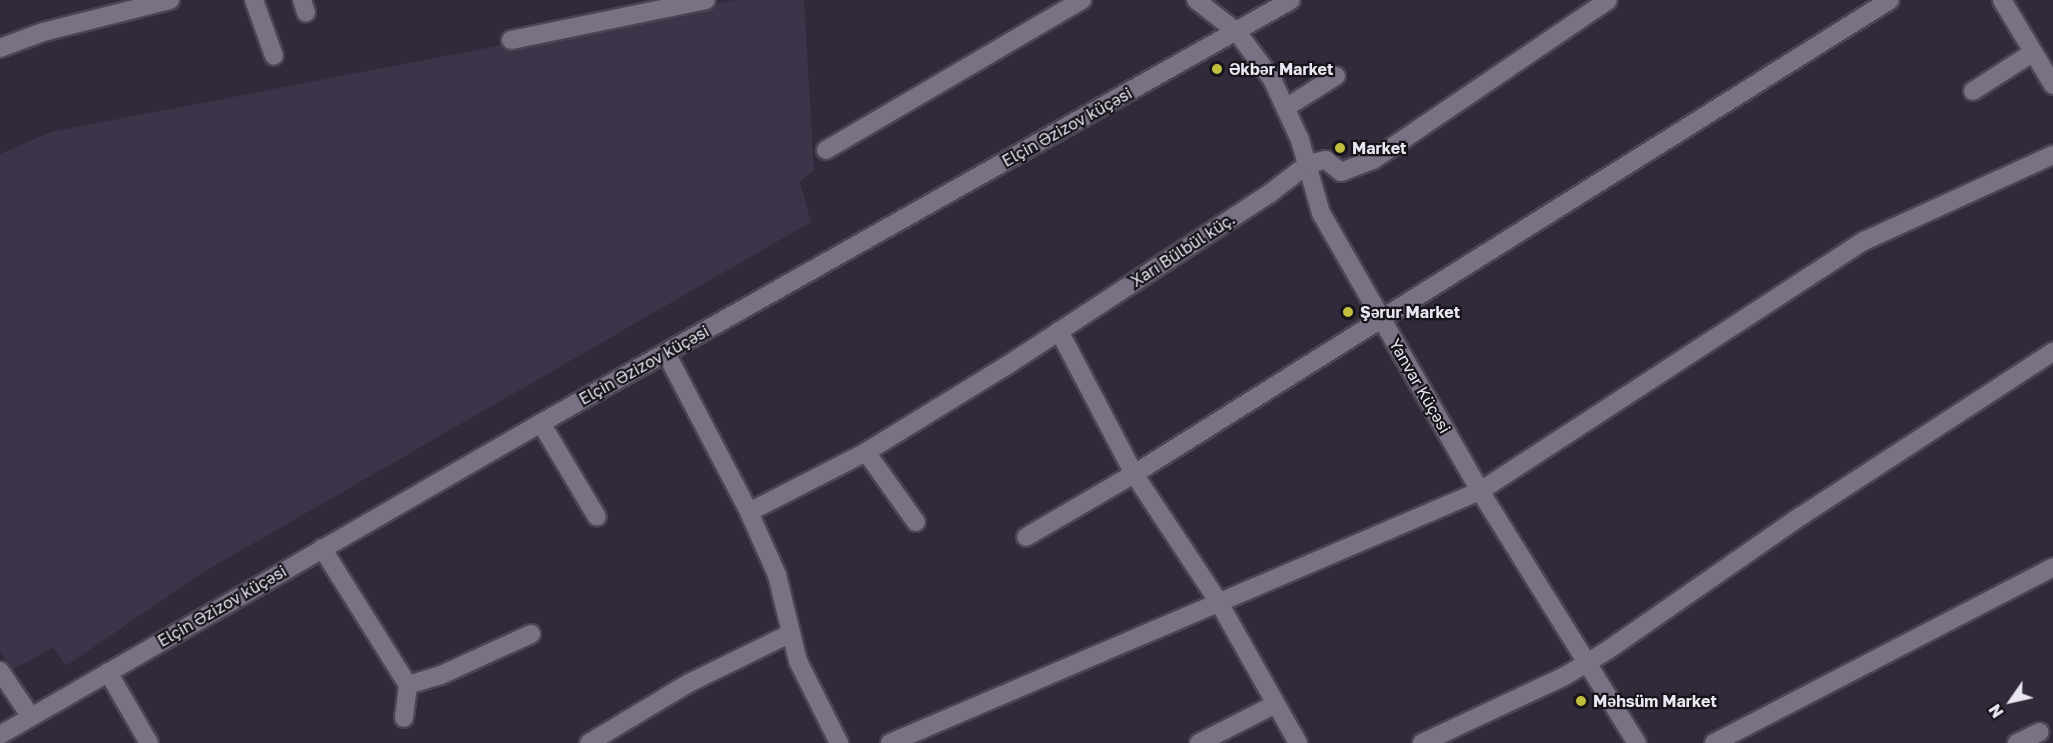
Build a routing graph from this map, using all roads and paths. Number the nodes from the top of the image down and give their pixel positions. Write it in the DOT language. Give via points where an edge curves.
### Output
graph roads {
  1 [pos="170,0"];
  2 [pos="254,0"];
  3 [pos="706,0"];
  4 [pos="1082,0"];
  5 [pos="1196,0"];
  6 [pos="1291,0"];
  7 [pos="1608,0"];
  8 [pos="1890,0"];
  9 [pos="2002,0"];
  10 [pos="1237,32"];
  11 [pos="511,40"];
  12 [pos="0,48"];
  13 [pos="2032,53"];
  14 [pos="274,56"];
  15 [pos="1336,76"];
  16 [pos="2053,85"];
  17 [pos="1973,91"];
  18 [pos="1287,107"];
  19 [pos="826,150"];
  20 [pos="2053,155"];
  21 [pos="1308,164"];
  22 [pos="1381,318"];
  23 [pos="1059,331"];
  24 [pos="2053,352"];
  25 [pos="666,353"];
  26 [pos="541,423"];
  27 [pos="866,452"];
  28 [pos="1134,474"];
  29 [pos="1480,491"];
  30 [pos="749,512"];
  31 [pos="597,517"];
  32 [pos="916,522"];
  33 [pos="1026,537"];
  34 [pos="322,548"];
  35 [pos="2053,567"];
  36 [pos="1218,601"];
  37 [pos="531,634"];
  38 [pos="789,634"];
  39 [pos="1587,662"];
  40 [pos="0,671"];
  41 [pos="108,672"];
  42 [pos="408,685"];
  43 [pos="1276,704"];
  44 [pos="31,717"];
  45 [pos="404,718"];
  46 [pos="2040,732"];
  47 [pos="0,735"];
  48 [pos="149,743"];
  49 [pos="589,743"];
  50 [pos="839,743"];
  51 [pos="890,743"];
  52 [pos="1199,743"];
  53 [pos="1298,743"];
  54 [pos="1422,743"];
  55 [pos="1637,743"];
  56 [pos="1714,743"];
  57 [pos="2018,743"];
  1 -- 12 [label="street" via="43,32"];
  2 -- 14 [label="street"];
  3 -- 11 [label="street"];
  4 -- 19 [label="street"];
  5 -- 10 [label="street, Yanvar Küçəsi"];
  6 -- 10 [label="street, Elçin Əzizov küçəsi"];
  7 -- 21 [label="street" via="1373,160 1341,172 1326,160"];
  8 -- 22 [label="street"];
  9 -- 13 [label="street"];
  10 -- 18 [label="street, Yanvar Küçəsi" via="1258,57"];
  10 -- 25 [label="street, Elçin Əzizov küçəsi"];
  13 -- 16 [label="street"];
  13 -- 17 [label="street"];
  15 -- 18 [label="street"];
  18 -- 21 [label="street, Yanvar Küçəsi"];
  20 -- 29 [label="street" via="1864,241"];
  21 -- 22 [label="street, Yanvar Küçəsi" via="1321,213"];
  21 -- 23 [label="street, Xarı Bülbül küç." via="1269,194"];
  22 -- 28 [label="street"];
  22 -- 29 [label="street, Yanvar Küçəsi"];
  23 -- 27 [label="street, Xarı Bülbül küç."];
  23 -- 28 [label="street"];
  24 -- 39 [label="street"];
  25 -- 26 [label="street, Elçin Əzizov küçəsi"];
  25 -- 30 [label="street"];
  26 -- 31 [label="street"];
  26 -- 34 [label="street, Elçin Əzizov küçəsi"];
  27 -- 30 [label="street, Xarı Bülbül küç."];
  27 -- 32 [label="street"];
  28 -- 33 [label="street"];
  28 -- 36 [label="street"];
  29 -- 36 [label="street"];
  29 -- 39 [label="street, Yanvar Küçəsi"];
  30 -- 38 [label="street" via="777,575"];
  34 -- 41 [label="street, Elçin Əzizov küçəsi"];
  34 -- 42 [label="street"];
  35 -- 56 [label="street"];
  36 -- 43 [label="street"];
  36 -- 51 [label="street"];
  37 -- 42 [label="street" via="441,675"];
  38 -- 49 [label="street" via="689,682"];
  38 -- 50 [label="street" via="798,661"];
  39 -- 54 [label="street"];
  39 -- 55 [label="street, Yanvar Küçəsi"];
  40 -- 44 [label="street"];
  41 -- 44 [label="street, Elçin Əzizov küçəsi"];
  41 -- 48 [label="street"];
  42 -- 45 [label="street"];
  43 -- 52 [label="street"];
  43 -- 53 [label="street"];
  44 -- 47 [label="street, Elçin Əzizov küçəsi"];
  46 -- 57 [label="street"];
}
